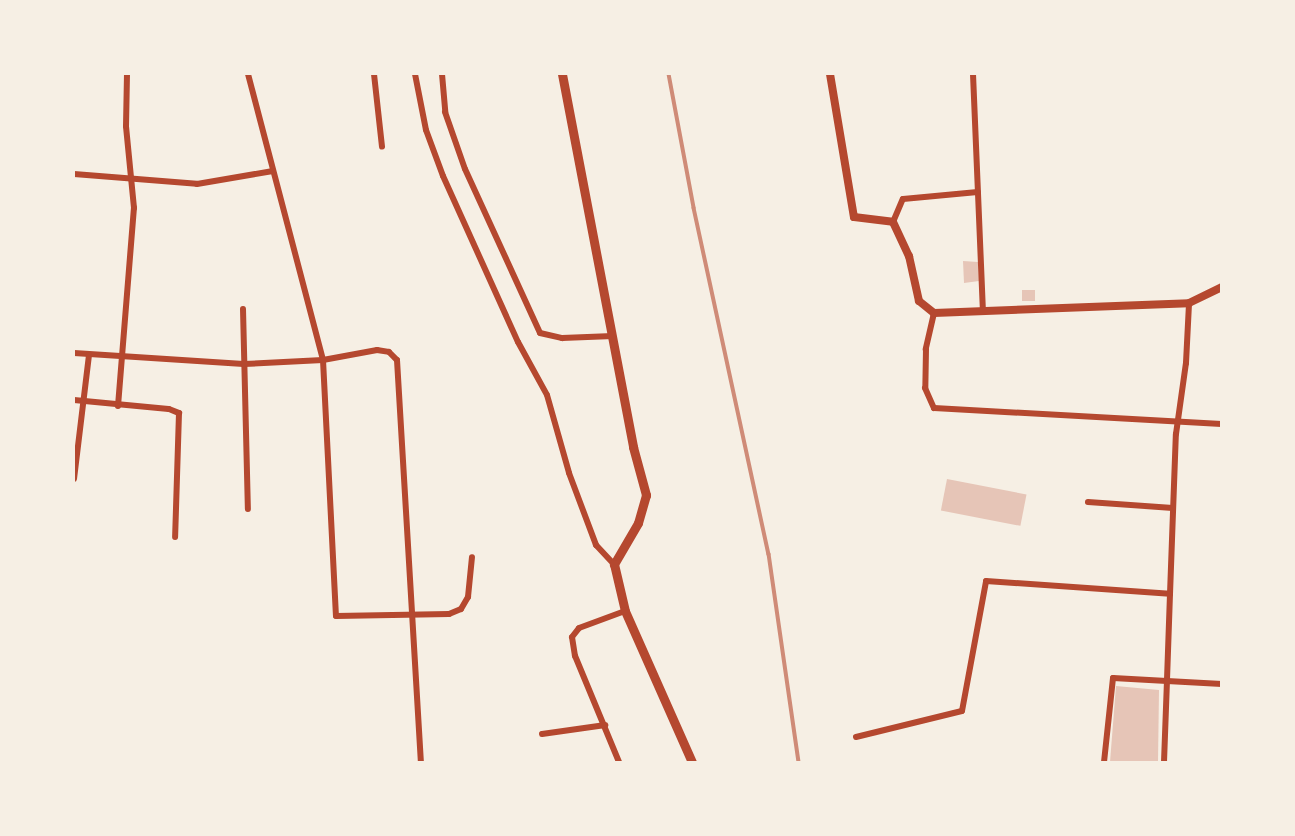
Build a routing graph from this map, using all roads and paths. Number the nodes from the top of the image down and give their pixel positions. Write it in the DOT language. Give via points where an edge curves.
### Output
graph roads {
  1 [pos="127,74"];
  2 [pos="248,74"];
  3 [pos="374,74"];
  4 [pos="415,74"];
  5 [pos="442,74"];
  6 [pos="562,74"];
  7 [pos="830,74"];
  8 [pos="973,74"];
  9 [pos="382,147"];
  10 [pos="274,171"];
  11 [pos="74,174"];
  12 [pos="130,178"];
  13 [pos="978,192"];
  14 [pos="893,222"];
  15 [pos="1222,277"];
  16 [pos="1221,287"];
  17 [pos="1189,303"];
  18 [pos="243,309"];
  19 [pos="983,311"];
  20 [pos="934,313"];
  21 [pos="613,336"];
  22 [pos="74,353"];
  23 [pos="89,355"];
  24 [pos="121,357"];
  25 [pos="323,360"];
  26 [pos="244,364"];
  27 [pos="74,400"];
  28 [pos="83,401"];
  29 [pos="117,406"];
  30 [pos="1177,423"];
  31 [pos="1222,424"];
  32 [pos="74,480"];
  33 [pos="1088,502"];
  34 [pos="1173,508"];
  35 [pos="248,509"];
  36 [pos="175,537"];
  37 [pos="472,557"];
  38 [pos="614,564"];
  39 [pos="1170,594"];
  40 [pos="625,611"];
  41 [pos="413,614"];
  42 [pos="1167,681"];
  43 [pos="1222,684"];
  44 [pos="605,725"];
  45 [pos="542,734"];
  46 [pos="856,737"];
  47 [pos="421,762"];
  48 [pos="620,762"];
  49 [pos="692,762"];
  50 [pos="1104,762"];
  51 [pos="1164,762"];
  1 -- 12 [label="street"];
  2 -- 10 [label="street"];
  3 -- 9 [label="street"];
  4 -- 38 [label="street" via="426,130 443,176 547,395 596,545"];
  5 -- 21 [label="street" via="444,112 465,169 540,333 562,338"];
  6 -- 21 [label="main road"];
  7 -- 14 [label="street" via="854,218"];
  8 -- 13 [label="street"];
  10 -- 12 [label="street" via="197,184"];
  10 -- 25 [label="street"];
  11 -- 12 [label="street"];
  12 -- 24 [label="street" via="134,208"];
  13 -- 14 [label="street" via="904,199"];
  13 -- 19 [label="street"];
  14 -- 20 [label="street" via="909,256 919,301"];
  15 -- 16 [label="street"];
  16 -- 17 [label="street"];
  17 -- 19 [label="street"];
  17 -- 30 [label="street"];
  18 -- 26 [label="street"];
  19 -- 20 [label="street"];
  20 -- 30 [label="street" via="926,349 925,388 934,408"];
  21 -- 38 [label="main road" via="646,495 638,523"];
  22 -- 23 [label="street"];
  23 -- 24 [label="street"];
  23 -- 28 [label="street"];
  24 -- 26 [label="street"];
  24 -- 29 [label="street"];
  25 -- 26 [label="street"];
  25 -- 41 [label="street" via="336,615"];
  25 -- 41 [label="street" via="377,350 389,352 397,360"];
  26 -- 35 [label="street"];
  27 -- 28 [label="street"];
  28 -- 29 [label="street"];
  28 -- 32 [label="street"];
  29 -- 36 [label="street" via="179,413"];
  30 -- 31 [label="street"];
  30 -- 34 [label="street"];
  33 -- 34 [label="street"];
  34 -- 39 [label="street"];
  37 -- 41 [label="street" via="468,597 461,609 449,614"];
  38 -- 40 [label="main road"];
  39 -- 42 [label="street"];
  39 -- 46 [label="street" via="986,582 962,711"];
  40 -- 44 [label="street" via="579,628 572,637 575,656"];
  40 -- 49 [label="main road"];
  41 -- 47 [label="street"];
  42 -- 43 [label="street"];
  42 -- 50 [label="street" via="1113,678"];
  42 -- 51 [label="street"];
  44 -- 45 [label="street"];
  44 -- 48 [label="street"];
}
